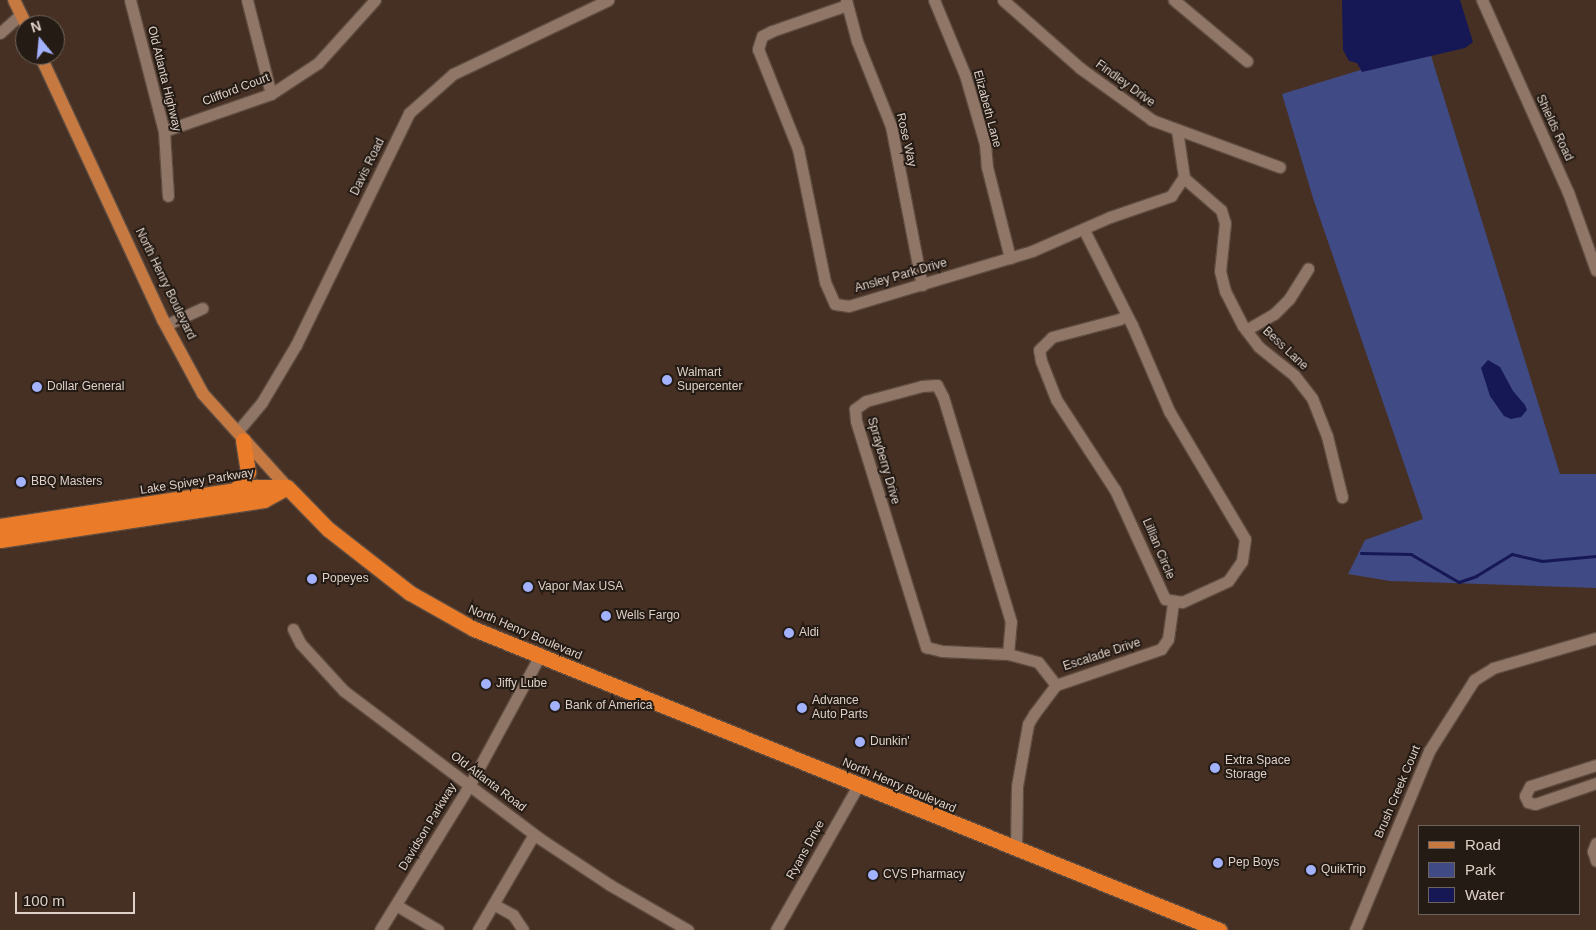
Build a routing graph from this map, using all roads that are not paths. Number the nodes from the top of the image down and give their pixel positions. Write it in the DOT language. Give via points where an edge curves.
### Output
graph roads {
  1 [pos="14,0"];
  2 [pos="130,0"];
  3 [pos="247,0"];
  4 [pos="375,0"];
  5 [pos="608,0"];
  6 [pos="934,0"];
  7 [pos="1003,0"];
  8 [pos="1174,0"];
  9 [pos="1482,0"];
  10 [pos="846,3"];
  11 [pos="21,15"];
  12 [pos="15,25"];
  13 [pos="0,33"];
  14 [pos="1247,61"];
  15 [pos="45,65"];
  16 [pos="271,94"];
  17 [pos="1177,130"];
  18 [pos="164,131"];
  19 [pos="1280,167"];
  20 [pos="1184,178"];
  21 [pos="168,196"];
  22 [pos="1084,230"];
  23 [pos="1010,258"];
  24 [pos="1308,268"];
  25 [pos="1596,270"];
  26 [pos="922,285"];
  27 [pos="202,308"];
  28 [pos="1126,315"];
  29 [pos="166,325"];
  30 [pos="1246,330"];
  31 [pos="240,436"];
  32 [pos="287,487"];
  33 [pos="236,490"];
  34 [pos="1342,497"];
  35 [pos="0,526"];
  36 [pos="0,540"];
  37 [pos="1173,603"];
  38 [pos="293,629"];
  39 [pos="1596,638"];
  40 [pos="1008,654"];
  41 [pos="539,657"];
  42 [pos="1056,685"];
  43 [pos="1596,765"];
  44 [pos="1553,778"];
  45 [pos="1596,783"];
  46 [pos="859,784"];
  47 [pos="469,786"];
  48 [pos="1559,796"];
  49 [pos="534,834"];
  50 [pos="1596,843"];
  51 [pos="1016,850"];
  52 [pos="1596,861"];
  53 [pos="396,905"];
  54 [pos="495,905"];
  55 [pos="380,930"];
  56 [pos="438,930"];
  57 [pos="478,930"];
  58 [pos="523,930"];
  59 [pos="688,930"];
  60 [pos="776,930"];
  61 [pos="1219,930"];
  62 [pos="1355,930"];
  1 -- 11 [label="main road"];
  2 -- 18 [label="street, Old Atlanta Highway"];
  3 -- 16 [label="street"];
  4 -- 16 [label="street, Clifford Court" via="318,63"];
  5 -- 31 [label="street, Davis Road" via="453,74 409,113 296,345"];
  6 -- 23 [label="street, Elizabeth Lane" via="965,75 985,144 987,167"];
  7 -- 17 [label="street, Findley Drive" via="1108,89 1152,120"];
  8 -- 14 [label="street"];
  9 -- 25 [label="street, Shields Road" via="1568,192"];
  10 -- 26 [label="street, Rose Way" via="891,126"];
  10 -- 26 [label="street, Ansley Park Drive" via="762,36 758,49 798,149 830,297 835,304 849,306"];
  12 -- 13 [label="street"];
  15 -- 29 [label="main road, North Henry Boulevard"];
  16 -- 18 [label="street, Clifford Court"];
  17 -- 19 [label="street, Findley Drive"];
  17 -- 20 [label="street"];
  18 -- 21 [label="street, Old Atlanta Highway"];
  20 -- 22 [label="street, Ansley Park Drive" via="1171,196 1110,217"];
  20 -- 30 [label="street, Bess Lane" via="1222,210 1225,223 1222,279"];
  22 -- 23 [label="street, Ansley Park Drive"];
  22 -- 28 [label="street"];
  23 -- 26 [label="street, Ansley Park Drive"];
  24 -- 30 [label="street" via="1289,299 1274,314"];
  27 -- 29 [label="street"];
  28 -- 37 [label="street" via="1169,411 1245,539 1242,561 1228,580 1191,600"];
  28 -- 37 [label="street, Lillian Circle" via="1052,336 1039,350 1056,399 1115,490 1165,599"];
  29 -- 31 [label="main road, North Henry Boulevard" via="204,394"];
  30 -- 34 [label="street, Bess Lane" via="1259,347 1294,376 1312,398 1327,436"];
  31 -- 32 [label="main road, North Henry Boulevard"];
  31 -- 33 [label="highway" via="248,472"];
  32 -- 33 [label="highway, Lake Spivey Parkway"];
  32 -- 36 [label="highway" via="264,500"];
  32 -- 41 [label="highway, North Henry Boulevard" via="328,529 410,592 474,630"];
  33 -- 35 [label="highway, Lake Spivey Parkway"];
  37 -- 42 [label="street, Escalade Drive" via="1168,639 1161,649"];
  38 -- 47 [label="street, Old Atlanta Road" via="300,643 344,691"];
  39 -- 62 [label="street, Brush Creek Court" via="1493,668 1474,680 1429,751"];
  40 -- 40 [label="street, Sprayberry Drive" via="1011,622 937,385 866,401 855,409 856,421 926,647 942,651"];
  40 -- 42 [label="street, Sprayberry Drive" via="1038,662"];
  41 -- 46 [label="highway, North Henry Boulevard"];
  41 -- 47 [label="street, Davidson Parkway"];
  42 -- 51 [label="street, Escalade Drive" via="1028,724 1017,786"];
  43 -- 44 [label="street"];
  44 -- 48 [label="street"];
  44 -- 48 [label="street" via="1529,787 1525,797 1535,804"];
  45 -- 48 [label="street"];
  46 -- 51 [label="highway, North Henry Boulevard"];
  46 -- 60 [label="street, Ryans Drive"];
  47 -- 49 [label="street, Old Atlanta Road"];
  47 -- 53 [label="street, Davidson Parkway"];
  49 -- 54 [label="street"];
  49 -- 59 [label="street, Old Atlanta Road" via="610,886"];
  50 -- 52 [label="street" via="1593,850"];
  51 -- 61 [label="highway, North Henry Boulevard"];
  53 -- 55 [label="street, Davidson Parkway"];
  53 -- 56 [label="street"];
  54 -- 57 [label="street"];
  54 -- 58 [label="street" via="513,916"];
}
